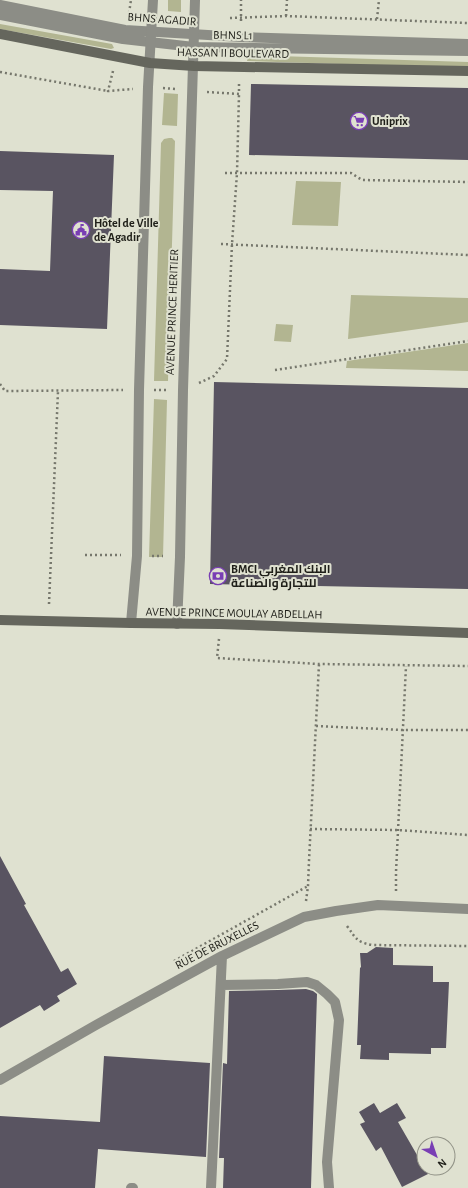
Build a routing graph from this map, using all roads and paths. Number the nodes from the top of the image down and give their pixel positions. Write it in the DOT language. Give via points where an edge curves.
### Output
graph roads {
  1 [pos="131,0"];
  2 [pos="153,0"];
  3 [pos="195,0"];
  4 [pos="241,0"];
  5 [pos="287,0"];
  6 [pos="379,0"];
  7 [pos="0,5"];
  8 [pos="0,15"];
  9 [pos="129,15"];
  10 [pos="286,16"];
  11 [pos="377,20"];
  12 [pos="468,23"];
  13 [pos="152,32"];
  14 [pos="0,34"];
  15 [pos="195,35"];
  16 [pos="151,43"];
  17 [pos="468,44"];
  18 [pos="194,47"];
  19 [pos="468,51"];
  20 [pos="150,63"];
  21 [pos="194,66"];
  22 [pos="468,71"];
  23 [pos="0,72"];
  24 [pos="108,91"];
  25 [pos="239,94"];
  26 [pos="237,173"];
  27 [pos="225,174"];
  28 [pos="468,182"];
  29 [pos="221,244"];
  30 [pos="232,244"];
  31 [pos="468,255"];
  32 [pos="468,341"];
  33 [pos="275,370"];
  34 [pos="0,384"];
  35 [pos="122,390"];
  36 [pos="139,390"];
  37 [pos="183,390"];
  38 [pos="58,391"];
  39 [pos="85,554"];
  40 [pos="137,556"];
  41 [pos="180,557"];
  42 [pos="0,620"];
  43 [pos="48,621"];
  44 [pos="131,624"];
  45 [pos="177,624"];
  46 [pos="220,624"];
  47 [pos="468,633"];
  48 [pos="320,664"];
  49 [pos="406,666"];
  50 [pos="468,666"];
  51 [pos="316,726"];
  52 [pos="403,730"];
  53 [pos="468,730"];
  54 [pos="310,829"];
  55 [pos="398,830"];
  56 [pos="468,835"];
  57 [pos="396,906"];
  58 [pos="468,909"];
  59 [pos="336,911"];
  60 [pos="304,917"];
  61 [pos="468,946"];
  62 [pos="222,956"];
  63 [pos="221,985"];
  64 [pos="0,1080"];
  65 [pos="211,1188"];
  66 [pos="329,1188"];
  1 -- 9 [label="path"];
  2 -- 13 [label="street"];
  3 -- 15 [label="street, AVENUE PRINCE HERITIER"];
  4 -- 10 [label="path" via="241,18"];
  5 -- 10 [label="path"];
  6 -- 11 [label="path"];
  7 -- 13 [label="street, BHNS AGADIR" via="125,30"];
  8 -- 16 [label="street, BHNS L1"];
  10 -- 11 [label="path"];
  11 -- 12 [label="path"];
  13 -- 15 [label="street, BHNS AGADIR"];
  13 -- 16 [label="street"];
  14 -- 20 [label="street, HASSAN II BOULEVARD"];
  15 -- 17 [label="street, BHNS AGADIR"];
  15 -- 18 [label="street, AVENUE PRINCE HERITIER"];
  16 -- 18 [label="street, BHNS L1"];
  16 -- 20 [label="street"];
  18 -- 19 [label="street, BHNS L1"];
  18 -- 21 [label="street, AVENUE PRINCE HERITIER"];
  20 -- 21 [label="street, HASSAN II BOULEVARD"];
  20 -- 36 [label="street"];
  21 -- 22 [label="street, HASSAN II BOULEVARD"];
  21 -- 37 [label="street, AVENUE PRINCE HERITIER"];
  23 -- 24 [label="path"];
  25 -- 26 [label="path"];
  26 -- 27 [label="path"];
  26 -- 28 [label="path" via="351,173 362,180"];
  26 -- 30 [label="path"];
  29 -- 30 [label="path"];
  30 -- 31 [label="path"];
  30 -- 37 [label="path" via="227,360 214,376"];
  32 -- 33 [label="path"];
  34 -- 38 [label="path" via="6,391"];
  35 -- 38 [label="path"];
  36 -- 37 [label="path"];
  36 -- 40 [label="street"];
  37 -- 41 [label="street, AVENUE PRINCE HERITIER"];
  38 -- 43 [label="path"];
  39 -- 40 [label="path"];
  40 -- 41 [label="path"];
  40 -- 44 [label="street"];
  41 -- 45 [label="street, AVENUE PRINCE HERITIER"];
  42 -- 43 [label="street, AVENUE PRINCE MOULAY ABDELLAH"];
  43 -- 44 [label="street, AVENUE PRINCE MOULAY ABDELLAH"];
  44 -- 45 [label="street, AVENUE PRINCE MOULAY ABDELLAH"];
  45 -- 46 [label="street, AVENUE PRINCE MOULAY ABDELLAH"];
  46 -- 47 [label="street, AVENUE PRINCE MOULAY ABDELLAH"];
  46 -- 48 [label="path" via="218,658"];
  48 -- 49 [label="path"];
  48 -- 51 [label="path"];
  49 -- 50 [label="path"];
  49 -- 52 [label="path"];
  51 -- 52 [label="path"];
  51 -- 54 [label="path"];
  52 -- 53 [label="path"];
  52 -- 55 [label="path"];
  54 -- 55 [label="path"];
  54 -- 60 [label="path"];
  55 -- 56 [label="path"];
  55 -- 57 [label="path"];
  57 -- 58 [label="street, RUE DE BRUXELLES"];
  57 -- 59 [label="street, RUE DE BRUXELLES" via="378,905"];
  59 -- 60 [label="street, RUE DE BRUXELLES"];
  59 -- 61 [label="path" via="362,943"];
  60 -- 62 [label="street, RUE DE BRUXELLES"];
  62 -- 63 [label="street"];
  62 -- 64 [label="street, RUE DE BRUXELLES"];
  63 -- 65 [label="street"];
  63 -- 66 [label="street" via="307,982 316,985 335,1002 339,1020 327,1162"];
}
